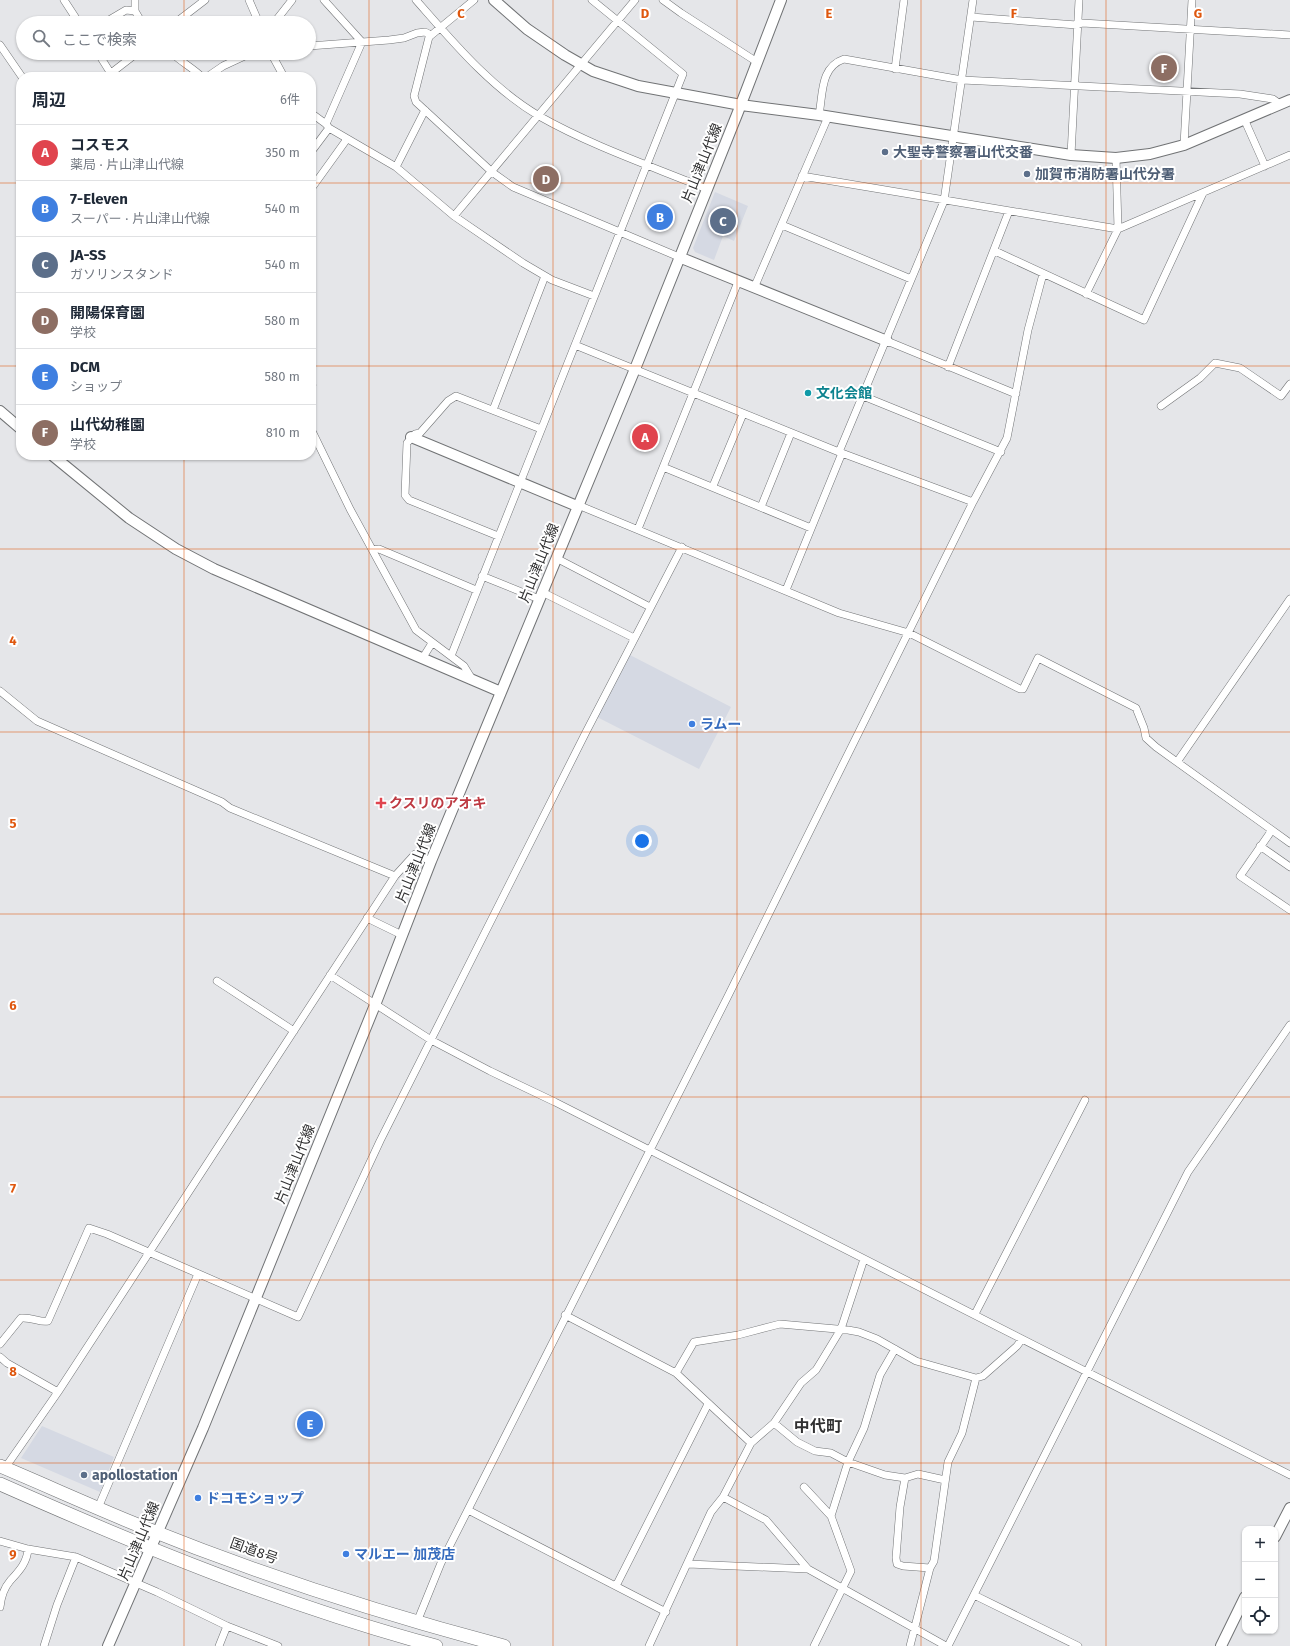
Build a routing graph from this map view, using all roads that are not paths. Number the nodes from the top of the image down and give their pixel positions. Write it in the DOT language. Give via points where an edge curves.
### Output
graph roads {
  1 [pos="64,0"];
  2 [pos="135,0"];
  3 [pos="205,0"];
  4 [pos="248,0"];
  5 [pos="292,0"];
  6 [pos="324,0"];
  7 [pos="416,0"];
  8 [pos="474,0"];
  9 [pos="494,0"];
  10 [pos="592,0"];
  11 [pos="635,0"];
  12 [pos="663,0"];
  13 [pos="779,0"];
  14 [pos="904,0"];
  15 [pos="973,0"];
  16 [pos="1079,0"];
  17 [pos="1192,0"];
  18 [pos="136,12"];
  19 [pos="74,16"];
  20 [pos="116,16"];
  21 [pos="138,16"];
  22 [pos="184,16"];
  23 [pos="256,16"];
  24 [pos="279,16"];
  25 [pos="971,17"];
  26 [pos="617,22"];
  27 [pos="1077,25"];
  28 [pos="440,27"];
  29 [pos="1191,29"];
  30 [pos="431,35"];
  31 [pos="1290,35"];
  32 [pos="362,42"];
  33 [pos="0,45"];
  34 [pos="316,45"];
  35 [pos="102,60"];
  36 [pos="129,60"];
  37 [pos="179,60"];
  38 [pos="236,60"];
  39 [pos="275,60"];
  40 [pos="757,62"];
  41 [pos="581,65"];
  42 [pos="895,69"];
  43 [pos="19,72"];
  44 [pos="108,72"];
  45 [pos="115,72"];
  46 [pos="197,72"];
  47 [pos="214,72"];
  48 [pos="281,72"];
  49 [pos="962,80"];
  50 [pos="1074,85"];
  51 [pos="1187,92"];
  52 [pos="675,93"];
  53 [pos="1290,100"];
  54 [pos="1280,104"];
  55 [pos="741,105"];
  56 [pos="425,110"];
  57 [pos="539,116"];
  58 [pos="824,116"];
  59 [pos="316,117"];
  60 [pos="1245,120"];
  61 [pos="328,126"];
  62 [pos="953,137"];
  63 [pos="347,139"];
  64 [pos="316,144"];
  65 [pos="1184,145"];
  66 [pos="1071,155"];
  67 [pos="1290,155"];
  68 [pos="1116,158"];
  69 [pos="647,164"];
  70 [pos="1265,166"];
  71 [pos="396,167"];
  72 [pos="492,172"];
  73 [pos="802,176"];
  74 [pos="316,182"];
  75 [pos="706,189"];
  76 [pos="1203,193"];
  77 [pos="944,200"];
  78 [pos="1010,212"];
  79 [pos="454,216"];
  80 [pos="782,225"];
  81 [pos="1118,228"];
  82 [pos="619,232"];
  83 [pos="995,251"];
  84 [pos="678,257"];
  85 [pos="1043,274"];
  86 [pos="545,276"];
  87 [pos="911,279"];
  88 [pos="738,282"];
  89 [pos="754,288"];
  90 [pos="1086,294"];
  91 [pos="594,296"];
  92 [pos="887,341"];
  93 [pos="575,345"];
  94 [pos="948,367"];
  95 [pos="635,369"];
  96 [pos="1290,384"];
  97 [pos="692,393"];
  98 [pos="1016,394"];
  99 [pos="863,396"];
  100 [pos="1161,406"];
  101 [pos="493,410"];
  102 [pos="0,411"];
  103 [pos="743,414"];
  104 [pos="16,425"];
  105 [pos="541,429"];
  106 [pos="791,433"];
  107 [pos="411,437"];
  108 [pos="316,439"];
  109 [pos="1001,452"];
  110 [pos="841,453"];
  111 [pos="58,460"];
  112 [pos="663,467"];
  113 [pos="520,483"];
  114 [pos="713,486"];
  115 [pos="973,502"];
  116 [pos="578,506"];
  117 [pos="761,507"];
  118 [pos="811,528"];
  119 [pos="638,529"];
  120 [pos="498,536"];
  121 [pos="682,547"];
  122 [pos="373,550"];
  123 [pos="556,558"];
  124 [pos="482,576"];
  125 [pos="476,590"];
  126 [pos="786,590"];
  127 [pos="540,595"];
  128 [pos="1290,599"];
  129 [pos="650,607"];
  130 [pos="908,632"];
  131 [pos="634,638"];
  132 [pos="432,643"];
  133 [pos="450,656"];
  134 [pos="422,659"];
  135 [pos="473,680"];
  136 [pos="0,691"];
  137 [pos="501,692"];
  138 [pos="1177,762"];
  139 [pos="1272,830"];
  140 [pos="1290,842"];
  141 [pos="1260,846"];
  142 [pos="431,862"];
  143 [pos="1290,867"];
  144 [pos="395,876"];
  145 [pos="1290,910"];
  146 [pos="367,918"];
  147 [pos="402,935"];
  148 [pos="330,975"];
  149 [pos="217,980"];
  150 [pos="375,1005"];
  151 [pos="1290,1025"];
  152 [pos="294,1031"];
  153 [pos="431,1040"];
  154 [pos="1085,1100"];
  155 [pos="649,1150"];
  156 [pos="148,1253"];
  157 [pos="864,1259"];
  158 [pos="198,1274"];
  159 [pos="254,1298"];
  160 [pos="975,1314"];
  161 [pos="565,1316"];
  162 [pos="841,1329"];
  163 [pos="1022,1339"];
  164 [pos="0,1344"];
  165 [pos="895,1349"];
  166 [pos="0,1357"];
  167 [pos="1086,1371"];
  168 [pos="676,1373"];
  169 [pos="976,1378"];
  170 [pos="58,1392"];
  171 [pos="708,1404"];
  172 [pos="774,1423"];
  173 [pos="751,1443"];
  174 [pos="848,1462"];
  175 [pos="3,1467"];
  176 [pos="1290,1475"];
  177 [pos="905,1478"];
  178 [pos="945,1480"];
  179 [pos="0,1484"];
  180 [pos="804,1487"];
  181 [pos="723,1497"];
  182 [pos="98,1508"];
  183 [pos="1290,1508"];
  184 [pos="468,1510"];
  185 [pos="832,1516"];
  186 [pos="1278,1531"];
  187 [pos="157,1532"];
  188 [pos="0,1541"];
  189 [pos="28,1549"];
  190 [pos="150,1549"];
  191 [pos="76,1557"];
  192 [pos="688,1564"];
  193 [pos="930,1568"];
  194 [pos="808,1569"];
  195 [pos="136,1583"];
  196 [pos="616,1586"];
  197 [pos="842,1588"];
  198 [pos="974,1595"];
  199 [pos="1245,1598"];
  200 [pos="0,1607"];
  201 [pos="666,1612"];
  202 [pos="418,1622"];
  203 [pos="227,1626"];
  204 [pos="915,1628"];
  205 [pos="409,1643"];
  206 [pos="44,1646"];
  207 [pos="108,1646"];
  208 [pos="219,1646"];
  209 [pos="278,1646"];
  210 [pos="436,1646"];
  211 [pos="504,1646"];
  212 [pos="649,1646"];
  213 [pos="814,1646"];
  214 [pos="910,1646"];
  215 [pos="947,1646"];
  216 [pos="1078,1646"];
  217 [pos="1221,1646"];
  1 -- 19 [label="street"];
  2 -- 18 [label="street"];
  3 -- 22 [label="street"];
  4 -- 23 [label="street"];
  5 -- 24 [label="street"];
  6 -- 32 [label="street"];
  7 -- 28 [label="street"];
  8 -- 28 [label="street"];
  9 -- 41 [label="street" via="550,46"];
  10 -- 26 [label="street"];
  11 -- 26 [label="street"];
  12 -- 40 [label="street"];
  13 -- 40 [label="street, 片山津山代線"];
  14 -- 42 [label="street"];
  15 -- 25 [label="street"];
  16 -- 27 [label="street"];
  17 -- 29 [label="street"];
  18 -- 20 [label="street" via="126,10"];
  18 -- 21 [label="street"];
  25 -- 27 [label="street"];
  25 -- 49 [label="street"];
  26 -- 41 [label="street"];
  26 -- 52 [label="street" via="683,74"];
  27 -- 29 [label="street" via="1082,23"];
  27 -- 50 [label="street"];
  28 -- 30 [label="street"];
  28 -- 57 [label="street" via="488,78"];
  29 -- 31 [label="street"];
  29 -- 51 [label="street"];
  30 -- 32 [label="street" via="425,32 404,38"];
  30 -- 56 [label="street" via="414,96 416,102"];
  32 -- 34 [label="street"];
  32 -- 61 [label="street"];
  33 -- 43 [label="street"];
  35 -- 44 [label="street"];
  36 -- 45 [label="street"];
  37 -- 46 [label="street"];
  38 -- 47 [label="street"];
  39 -- 48 [label="street"];
  40 -- 55 [label="street, 片山津山代線"];
  41 -- 52 [label="street" via="638,86"];
  41 -- 57 [label="street"];
  42 -- 49 [label="street"];
  42 -- 58 [label="street" via="844,59 836,61 828,69 825,77"];
  49 -- 50 [label="street"];
  49 -- 62 [label="street"];
  50 -- 51 [label="street"];
  50 -- 66 [label="street"];
  51 -- 54 [label="street" via="1259,96 1273,99"];
  51 -- 65 [label="street"];
  52 -- 55 [label="street"];
  52 -- 69 [label="street"];
  53 -- 54 [label="street"];
  54 -- 60 [label="street"];
  55 -- 58 [label="street"];
  55 -- 75 [label="street, 片山津山代線"];
  56 -- 71 [label="street"];
  56 -- 72 [label="street"];
  57 -- 69 [label="street" via="574,134"];
  57 -- 72 [label="street"];
  58 -- 62 [label="street"];
  58 -- 73 [label="street" via="816,147"];
  59 -- 61 [label="street"];
  60 -- 65 [label="street"];
  60 -- 70 [label="street"];
  61 -- 63 [label="street"];
  61 -- 64 [label="street"];
  62 -- 66 [label="street"];
  62 -- 77 [label="street"];
  63 -- 71 [label="street"];
  63 -- 74 [label="street"];
  65 -- 68 [label="street" via="1150,154"];
  66 -- 68 [label="street"];
  67 -- 70 [label="street"];
  68 -- 81 [label="street"];
  69 -- 75 [label="street"];
  69 -- 82 [label="street"];
  70 -- 76 [label="street"];
  71 -- 79 [label="street"];
  72 -- 79 [label="street"];
  72 -- 82 [label="street" via="524,192"];
  73 -- 77 [label="street"];
  73 -- 80 [label="street"];
  75 -- 84 [label="street, 片山津山代線"];
  76 -- 81 [label="street"];
  76 -- 90 [label="street" via="1144,320"];
  77 -- 78 [label="street"];
  77 -- 87 [label="street"];
  78 -- 81 [label="street"];
  78 -- 83 [label="street"];
  79 -- 86 [label="street"];
  80 -- 87 [label="street"];
  80 -- 89 [label="street"];
  81 -- 90 [label="street"];
  82 -- 84 [label="street"];
  82 -- 91 [label="street"];
  83 -- 85 [label="street"];
  83 -- 94 [label="street"];
  84 -- 88 [label="street"];
  84 -- 95 [label="street, 片山津山代線"];
  85 -- 90 [label="street"];
  85 -- 98 [label="street" via="1028,330"];
  86 -- 91 [label="street"];
  86 -- 101 [label="street"];
  87 -- 92 [label="street"];
  88 -- 89 [label="street"];
  88 -- 97 [label="street"];
  89 -- 92 [label="street"];
  91 -- 93 [label="street"];
  92 -- 94 [label="street"];
  92 -- 99 [label="street"];
  93 -- 95 [label="street"];
  93 -- 105 [label="street"];
  94 -- 98 [label="street"];
  95 -- 97 [label="street"];
  95 -- 116 [label="street, 片山津山代線"];
  96 -- 100 [label="street" via="1281,396 1240,368 1215,363 1200,378"];
  97 -- 103 [label="street"];
  97 -- 112 [label="street"];
  98 -- 109 [label="street" via="1007,438"];
  99 -- 109 [label="street"];
  99 -- 110 [label="street"];
  101 -- 105 [label="street"];
  101 -- 107 [label="street" via="456,396 452,397 420,434"];
  102 -- 104 [label="street"];
  103 -- 106 [label="street"];
  103 -- 114 [label="street"];
  105 -- 113 [label="street"];
  106 -- 110 [label="street"];
  106 -- 117 [label="street"];
  107 -- 113 [label="street"];
  107 -- 120 [label="street" via="407,443 405,482 405,495 409,500"];
  108 -- 122 [label="street"];
  109 -- 115 [label="street"];
  110 -- 115 [label="street"];
  110 -- 118 [label="street"];
  111 -- 134 [label="street" via="128,518 176,549 214,569"];
  112 -- 114 [label="street"];
  112 -- 119 [label="street"];
  113 -- 116 [label="street"];
  113 -- 120 [label="street"];
  114 -- 117 [label="street"];
  115 -- 130 [label="street"];
  116 -- 119 [label="street"];
  116 -- 123 [label="street, 片山津山代線"];
  117 -- 118 [label="street"];
  118 -- 126 [label="street"];
  119 -- 121 [label="street"];
  120 -- 124 [label="street"];
  121 -- 126 [label="street"];
  121 -- 129 [label="street"];
  122 -- 125 [label="street" via="379,549"];
  122 -- 132 [label="street" via="416,630"];
  123 -- 127 [label="street, 片山津山代線"];
  123 -- 129 [label="street"];
  124 -- 125 [label="street"];
  124 -- 127 [label="street"];
  125 -- 133 [label="street"];
  126 -- 130 [label="street" via="839,613"];
  127 -- 131 [label="street"];
  127 -- 137 [label="street, 片山津山代線"];
  128 -- 138 [label="street"];
  129 -- 131 [label="street"];
  130 -- 138 [label="street" via="1020,690 1038,658 1136,708 1146,738"];
  130 -- 155 [label="street" via="728,998"];
  131 -- 153 [label="street"];
  132 -- 133 [label="street"];
  132 -- 134 [label="street"];
  133 -- 135 [label="street" via="464,666"];
  134 -- 135 [label="street"];
  135 -- 137 [label="street"];
  136 -- 144 [label="street" via="37,721 222,802 230,808"];
  137 -- 142 [label="street, 片山津山代線"];
  138 -- 139 [label="street"];
  139 -- 140 [label="street"];
  139 -- 141 [label="street"];
  141 -- 143 [label="street"];
  141 -- 145 [label="street" via="1240,876"];
  142 -- 144 [label="street" via="415,854"];
  142 -- 147 [label="street, 片山津山代線"];
  144 -- 146 [label="street"];
  146 -- 147 [label="street"];
  146 -- 148 [label="street"];
  147 -- 150 [label="street, 片山津山代線"];
  148 -- 150 [label="street"];
  148 -- 152 [label="street"];
  149 -- 152 [label="street"];
  150 -- 153 [label="street"];
  150 -- 159 [label="street, 片山津山代線"];
  151 -- 167 [label="street" via="1188,1172"];
  152 -- 156 [label="street"];
  153 -- 155 [label="street"];
  153 -- 159 [label="street" via="380,1140 298,1317"];
  154 -- 160 [label="street"];
  155 -- 157 [label="street"];
  155 -- 161 [label="street"];
  156 -- 158 [label="street"];
  156 -- 164 [label="street" via="89,1228 48,1321 31,1317 21,1318"];
  156 -- 170 [label="street"];
  157 -- 160 [label="street"];
  157 -- 162 [label="street"];
  158 -- 159 [label="street"];
  158 -- 182 [label="street"];
  159 -- 187 [label="street, 片山津山代線" via="203,1428"];
  160 -- 163 [label="street"];
  161 -- 168 [label="street"];
  161 -- 184 [label="street"];
  162 -- 165 [label="street" via="867,1334"];
  162 -- 168 [label="street" via="780,1324 738,1335 694,1342"];
  162 -- 172 [label="street" via="816,1370 801,1383"];
  163 -- 167 [label="street"];
  163 -- 169 [label="street" via="983,1376"];
  165 -- 169 [label="street" via="916,1361"];
  165 -- 174 [label="street" via="880,1376 864,1428"];
  166 -- 170 [label="street"];
  167 -- 176 [label="street"];
  167 -- 198 [label="street"];
  168 -- 171 [label="street"];
  169 -- 178 [label="street" via="962,1433 948,1462"];
  170 -- 175 [label="street"];
  171 -- 173 [label="street"];
  171 -- 196 [label="street"];
  172 -- 173 [label="street"];
  172 -- 174 [label="street" via="797,1442 815,1451 831,1453"];
  173 -- 181 [label="street"];
  174 -- 177 [label="street" via="885,1475"];
  174 -- 185 [label="street"];
  175 -- 182 [label="highway, 国道8号"];
  177 -- 178 [label="street" via="918,1474"];
  177 -- 193 [label="street" via="900,1507 897,1564"];
  178 -- 193 [label="street" via="934,1561"];
  179 -- 190 [label="highway"];
  180 -- 185 [label="street"];
  181 -- 192 [label="street" via="711,1512"];
  181 -- 194 [label="street" via="766,1520"];
  182 -- 187 [label="highway, 国道8号"];
  183 -- 186 [label="street"];
  184 -- 196 [label="street"];
  184 -- 202 [label="street" via="433,1580"];
  185 -- 197 [label="street" via="851,1571"];
  187 -- 190 [label="street, 片山津山代線"];
  187 -- 202 [label="highway, 国道8号" via="259,1570"];
  188 -- 189 [label="street"];
  189 -- 191 [label="street"];
  189 -- 200 [label="street" via="23,1566 9,1582 1,1598"];
  190 -- 195 [label="street, 片山津山代線"];
  190 -- 205 [label="highway"];
  191 -- 195 [label="street"];
  191 -- 206 [label="street"];
  192 -- 194 [label="street"];
  192 -- 201 [label="street"];
  193 -- 204 [label="street"];
  194 -- 197 [label="street"];
  195 -- 203 [label="street"];
  195 -- 207 [label="street, 片山津山代線"];
  196 -- 201 [label="street"];
  197 -- 204 [label="street"];
  197 -- 213 [label="street"];
  198 -- 215 [label="street"];
  198 -- 216 [label="street"];
  199 -- 217 [label="street"];
  201 -- 212 [label="street"];
  202 -- 211 [label="highway, 国道8号"];
  203 -- 208 [label="street"];
  203 -- 209 [label="street"];
  204 -- 214 [label="street"];
  204 -- 215 [label="street"];
  205 -- 210 [label="highway"];
}
